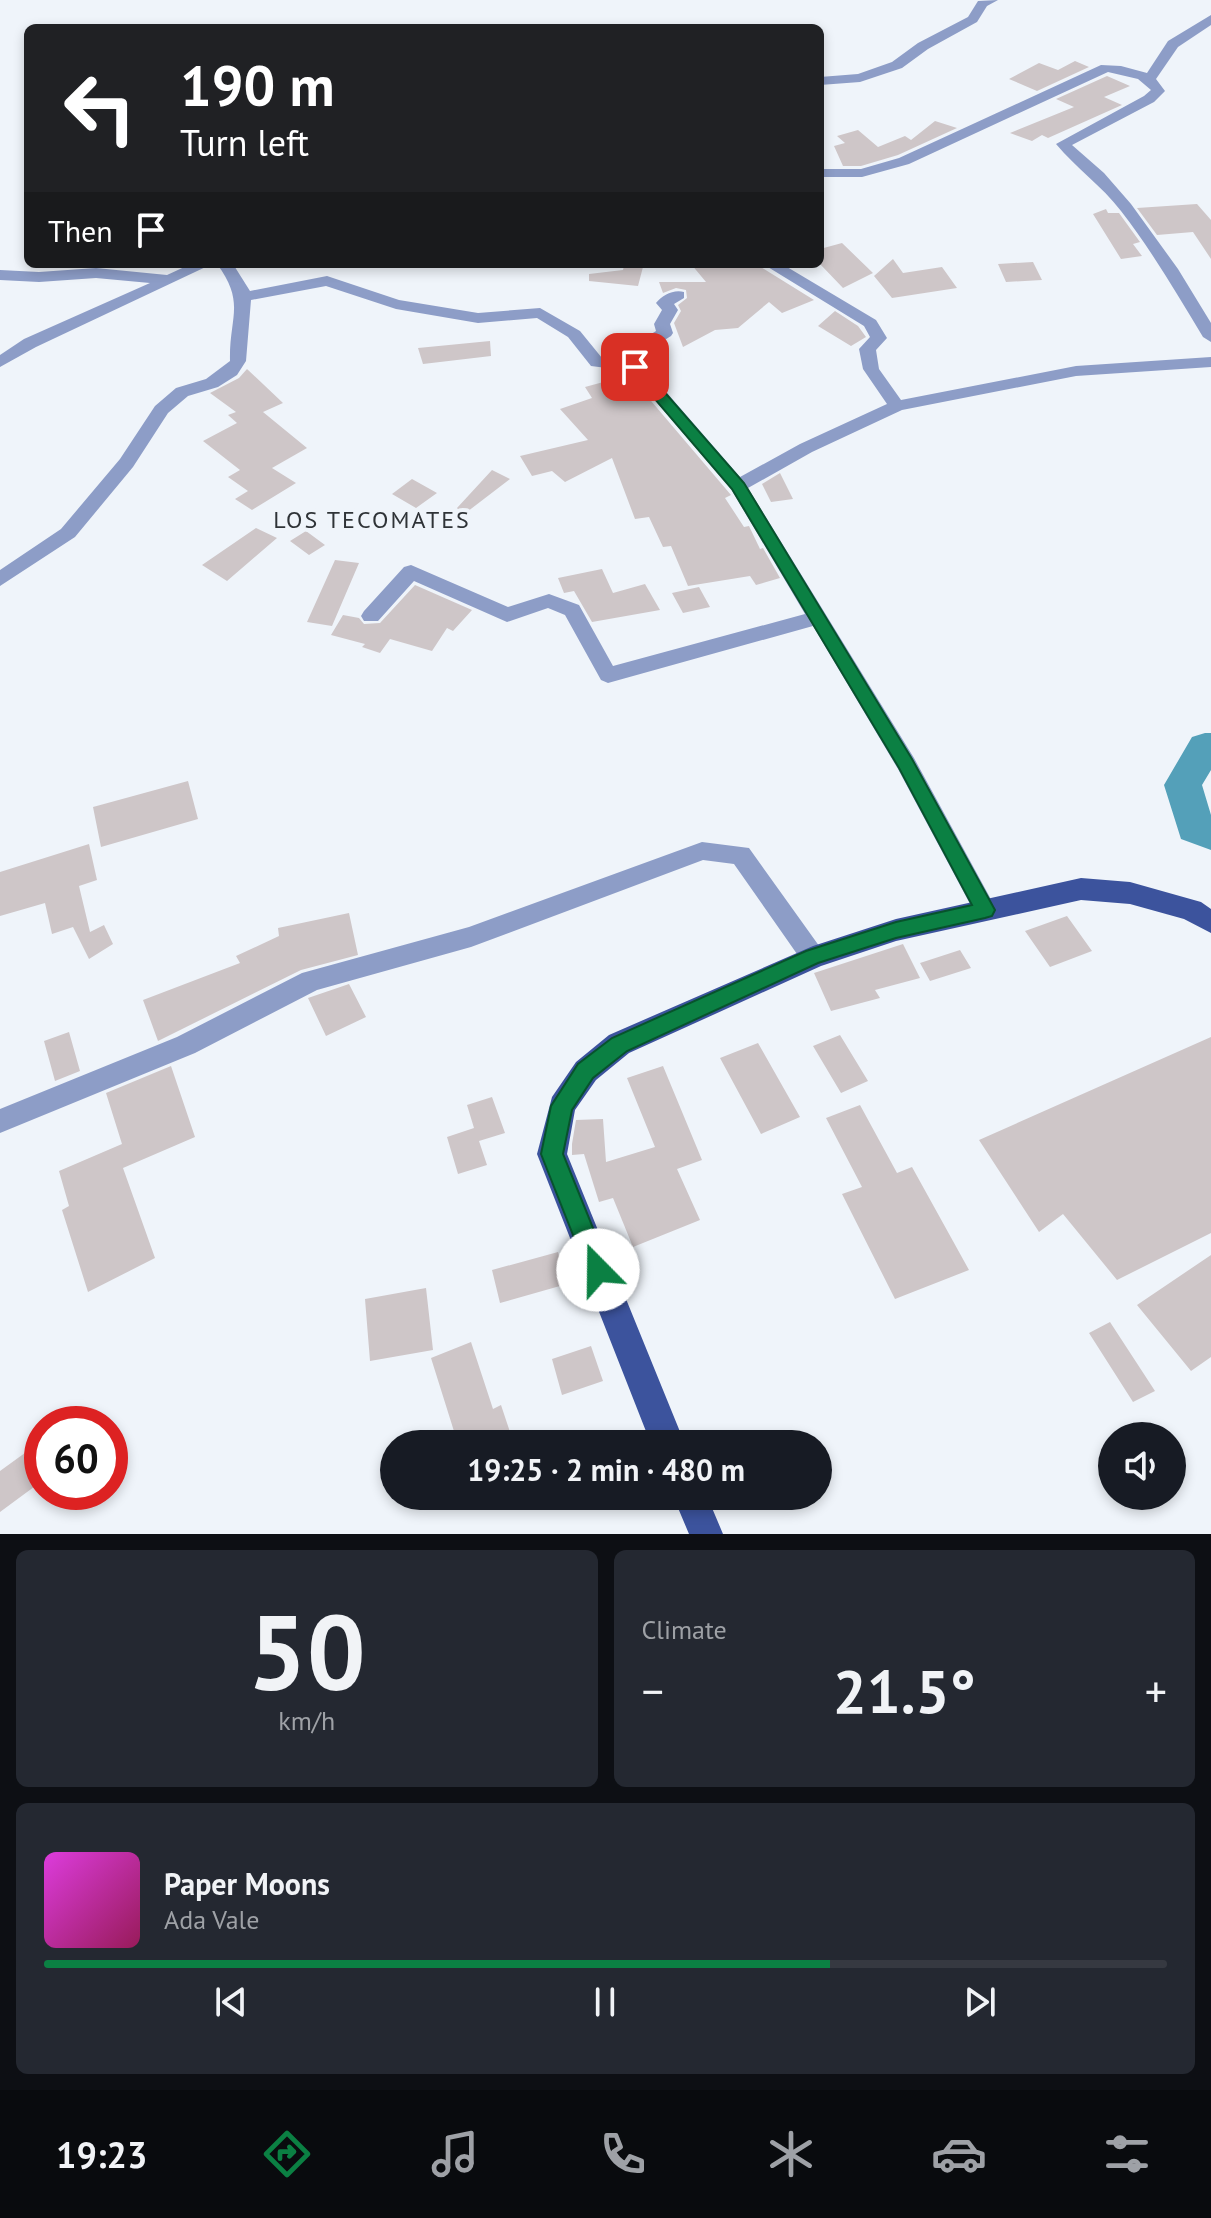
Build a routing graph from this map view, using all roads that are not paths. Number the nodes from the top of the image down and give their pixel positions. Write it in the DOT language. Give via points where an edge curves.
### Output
graph roads {
  1 [pos="992,0"];
  2 [pos="1211,19"];
  3 [pos="1149,79"];
  4 [pos="824,81"];
  5 [pos="824,173"];
  6 [pos="228,268"];
  7 [pos="778,268"];
  8 [pos="168,272"];
  9 [pos="0,275"];
  10 [pos="678,295"];
  11 [pos="241,297"];
  12 [pos="1211,337"];
  13 [pos="0,362"];
  14 [pos="1211,362"];
  15 [pos="617,363"];
  16 [pos="897,406"];
  17 [pos="738,486"];
  18 [pos="0,579"];
  19 [pos="371,616"];
  20 [pos="818,618"];
  21 [pos="985,910"];
  22 [pos="1211,922"];
  23 [pos="813,957"];
  24 [pos="0,1121"];
  25 [pos="662,1430"];
  26 [pos="696,1510"];
  27 [pos="706,1534"];
  1 -- 4 [label="street" via="982,4 973,19 897,65 860,78"];
  2 -- 3 [label="street" via="1173,44"];
  3 -- 5 [label="street" via="1106,68 904,161 862,173"];
  3 -- 12 [label="street" via="1158,91 1149,99 1063,144 1126,207"];
  6 -- 11 [label="street" via="240,285"];
  7 -- 16 [label="street" via="870,323 879,338 867,349 871,369"];
  8 -- 9 [label="street"];
  8 -- 13 [label="street"];
  10 -- 15 [label="street" via="664,303 670,310 662,324 665,333"];
  11 -- 15 [label="street" via="327,281 396,304 478,318 540,313 574,334 597,362"];
  11 -- 18 [label="street" via="238,361 231,371 182,392 161,410 127,463 68,533"];
  14 -- 16 [label="street" via="1076,371"];
  15 -- 17 [label="street" via="635,367"];
  16 -- 17 [label="street"];
  17 -- 20 [label="street"];
  19 -- 20 [label="street" via="411,572 507,615 549,601 572,610 608,675"];
  20 -- 21 [label="street"];
  21 -- 22 [label="main road" via="1081,889 1130,893 1192,910"];
  21 -- 23 [label="main road" via="896,930"];
  23 -- 24 [label="street" via="741,855 702,851 471,937 311,981 186,1045"];
  23 -- 25 [label="main road" via="619,1044 586,1071 562,1106 552,1154"];
  26 -- 27 [label="main road"];
}
